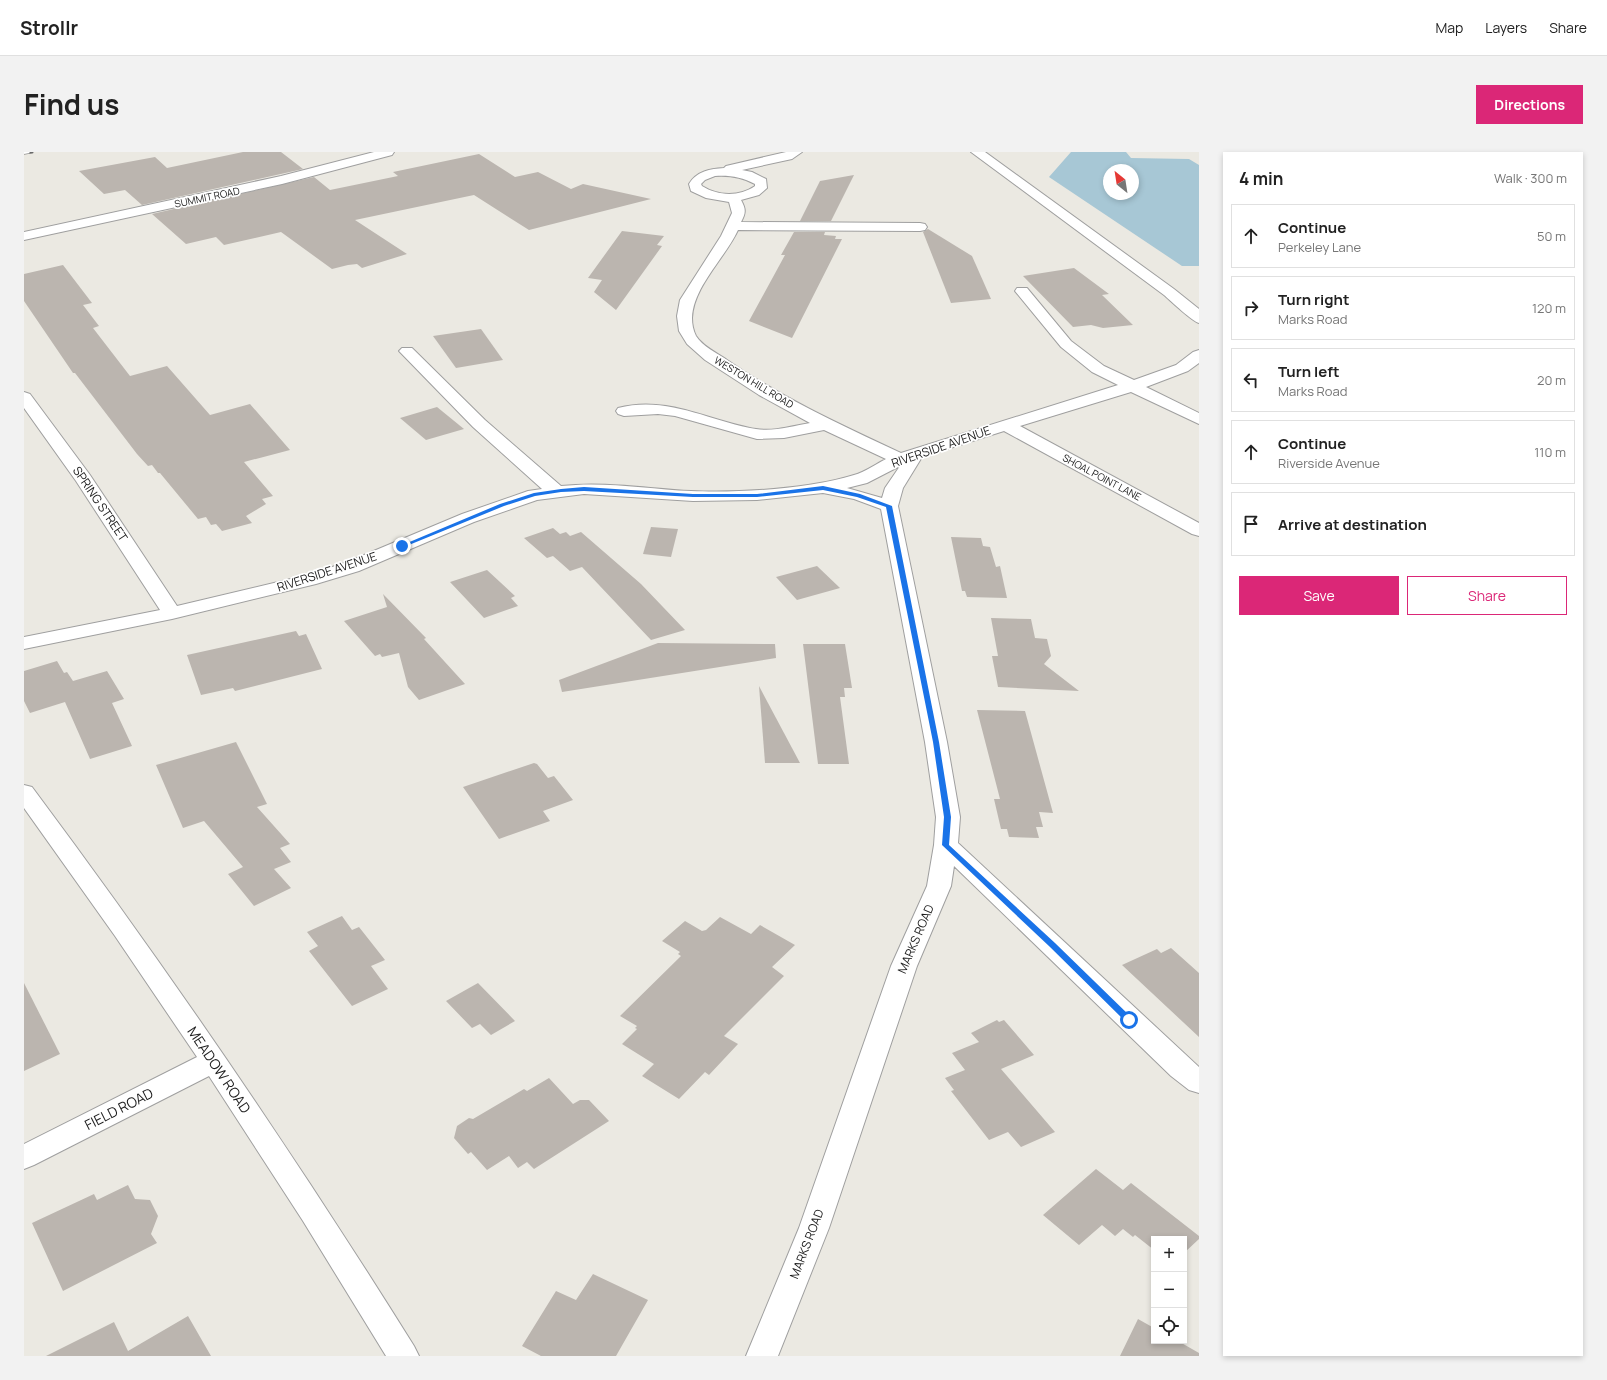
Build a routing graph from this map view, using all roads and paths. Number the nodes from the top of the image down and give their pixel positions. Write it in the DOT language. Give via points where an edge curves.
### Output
graph roads {
  1 [pos="388,152"];
  2 [pos="796,152"];
  3 [pos="977,152"];
  4 [pos="719,172"];
  5 [pos="732,197"];
  6 [pos="734,226"];
  7 [pos="920,227"];
  8 [pos="24,236"];
  9 [pos="1022,291"];
  10 [pos="1199,319"];
  11 [pos="407,352"];
  12 [pos="1199,355"];
  13 [pos="1131,387"];
  14 [pos="24,398"];
  15 [pos="624,411"];
  16 [pos="1199,419"];
  17 [pos="827,424"];
  18 [pos="1005,425"];
  19 [pos="908,457"];
  20 [pos="823,488"];
  21 [pos="556,491"];
  22 [pos="889,506"];
  23 [pos="1199,530"];
  24 [pos="172,613"];
  25 [pos="24,643"];
  26 [pos="24,792"];
  27 [pos="946,845"];
  28 [pos="214,1061"];
  29 [pos="1199,1082"];
  30 [pos="24,1157"];
  31 [pos="403,1356"];
  32 [pos="762,1356"];
  1 -- 8 [label="street, SUMMIT ROAD" via="282,180"];
  2 -- 4 [label="street"];
  3 -- 10 [label="street" via="1169,292"];
  4 -- 5 [label="street" via="696,180 696,188 709,194"];
  4 -- 5 [label="street" via="748,175 761,182 761,188 756,192"];
  5 -- 6 [label="street, WESTON HILL ROAD" via="739,213"];
  6 -- 7 [label="street"];
  6 -- 17 [label="street, WESTON HILL ROAD" via="688,300 684,313 684,328 692,341 733,372 783,402"];
  9 -- 13 [label="street" via="1066,344 1098,369"];
  11 -- 21 [label="street" via="469,414"];
  12 -- 13 [label="street, RIVERSIDE AVENUE" via="1182,368"];
  13 -- 16 [label="street"];
  13 -- 18 [label="street, RIVERSIDE AVENUE"];
  14 -- 24 [label="street, SPRING STREET" via="84,478"];
  15 -- 17 [label="street" via="645,408 668,410 758,434 792,432"];
  17 -- 19 [label="street, WESTON HILL ROAD"];
  18 -- 19 [label="street, RIVERSIDE AVENUE"];
  18 -- 23 [label="street, SHOAL POINT LANE"];
  19 -- 20 [label="street, RIVERSIDE AVENUE" via="861,478"];
  19 -- 22 [label="street, MARKS ROAD"];
  20 -- 21 [label="street, RIVERSIDE AVENUE" via="757,496 693,496 584,489"];
  20 -- 22 [label="street" via="858,495"];
  21 -- 24 [label="street, RIVERSIDE AVENUE" via="502,505 352,567 275,589"];
  22 -- 27 [label="street, MARKS ROAD" via="936,742 948,817"];
  24 -- 25 [label="street, RIVERSIDE AVENUE"];
  26 -- 28 [label="street, MEADOW ROAD"];
  27 -- 29 [label="street" via="1169,1057"];
  27 -- 32 [label="street, MARKS ROAD" via="939,886 904,966 814,1228"];
  28 -- 30 [label="street, FIELD ROAD"];
  28 -- 31 [label="street, MEADOW ROAD" via="336,1247"];
}
